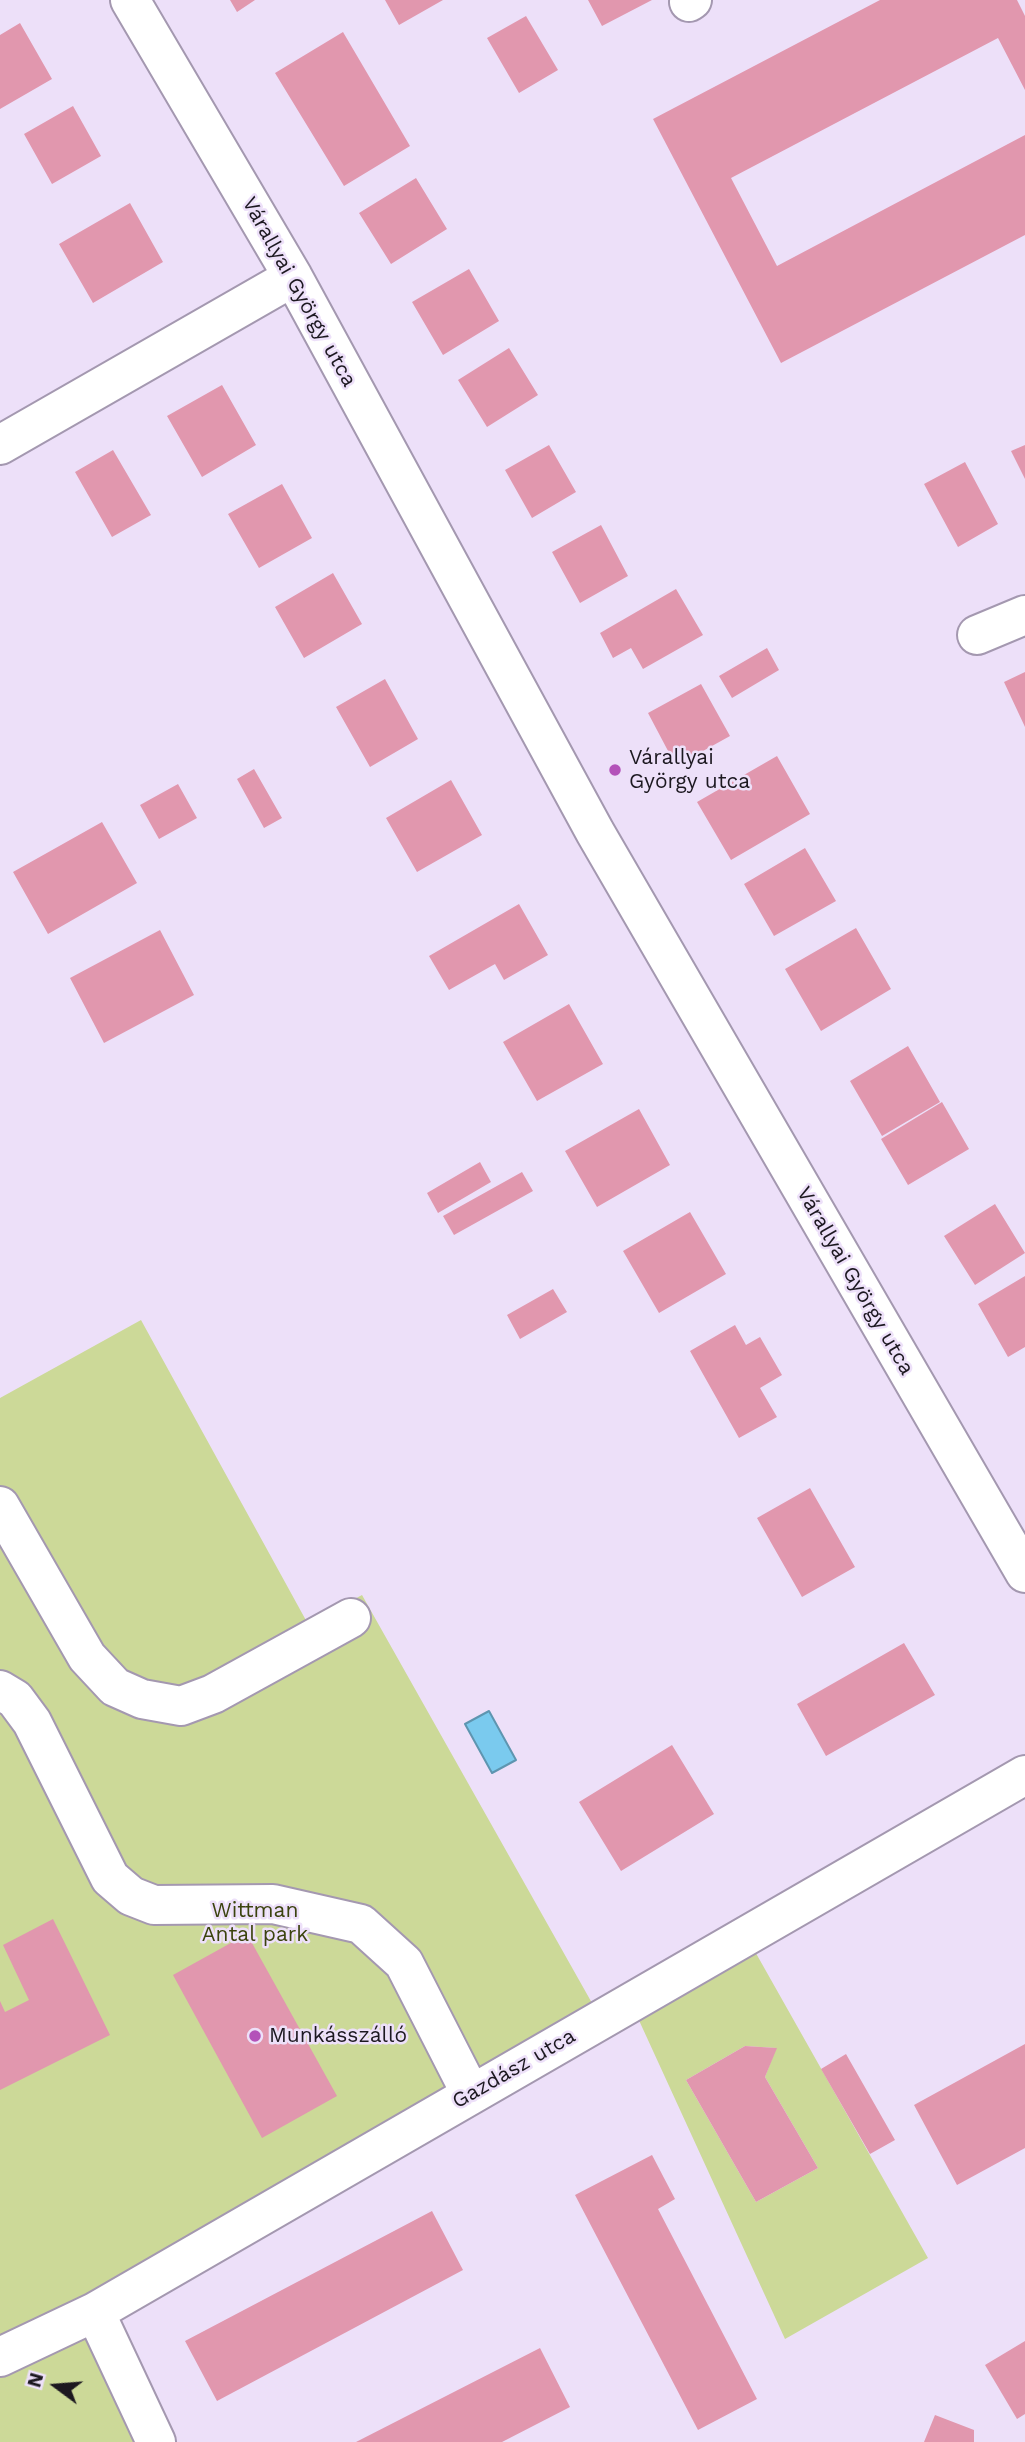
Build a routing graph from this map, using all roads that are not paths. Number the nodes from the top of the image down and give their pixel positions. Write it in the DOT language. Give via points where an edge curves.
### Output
graph roads {
  1 [pos="130,0"];
  2 [pos="293,277"];
  3 [pos="0,446"];
  4 [pos="1025,615"];
  5 [pos="977,635"];
  6 [pos="0,1506"];
  7 [pos="1025,1573"];
  8 [pos="351,1618"];
  9 [pos="0,1690"];
  10 [pos="1025,1775"];
  11 [pos="471,2094"];
  12 [pos="95,2312"];
  13 [pos="0,2357"];
  14 [pos="156,2442"];
  1 -- 2 [label="street, Várallyai György utca"];
  2 -- 3 [label="street"];
  2 -- 7 [label="street, Várallyai György utca" via="595,832"];
  4 -- 5 [label="street"];
  6 -- 8 [label="street" via="87,1657 115,1687 142,1699 181,1706 213,1694"];
  9 -- 11 [label="street" via="15,1699 32,1722 110,1878 131,1896 154,1905 273,1904 361,1924 404,1963"];
  10 -- 11 [label="street, Gazdász utca"];
  11 -- 12 [label="street, Gazdász utca"];
  12 -- 13 [label="street, Gazdász utca"];
  12 -- 14 [label="street"];
}
